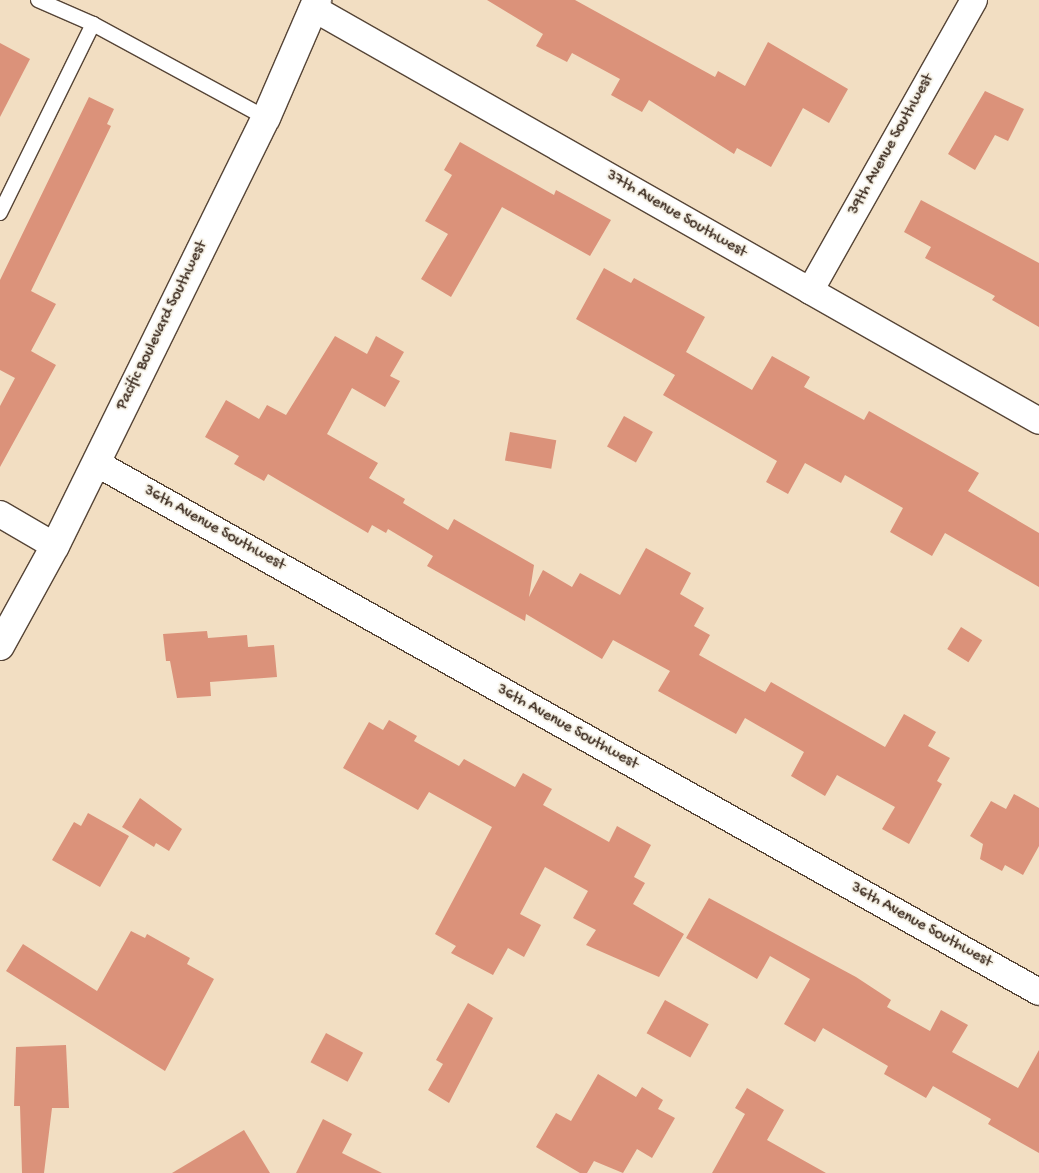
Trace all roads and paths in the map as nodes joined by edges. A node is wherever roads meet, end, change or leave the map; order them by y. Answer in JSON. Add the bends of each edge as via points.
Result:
{"nodes":[{"id":1,"x":38,"y":0,"type":"edge"},
{"id":2,"x":974,"y":0,"type":"edge"},
{"id":3,"x":315,"y":4,"type":"edge"},
{"id":4,"x":93,"y":24,"type":"junction"},
{"id":5,"x":266,"y":118,"type":"junction"},
{"id":6,"x":0,"y":213,"type":"edge"},
{"id":7,"x":810,"y":291,"type":"junction"},
{"id":8,"x":1039,"y":421,"type":"edge"},
{"id":9,"x":96,"y":463,"type":"junction"},
{"id":10,"x":0,"y":514,"type":"edge"},
{"id":11,"x":55,"y":546,"type":"junction"},
{"id":12,"x":0,"y":646,"type":"edge"},
{"id":13,"x":1039,"y":992,"type":"edge"}],
"edges":[{"from":1,"to":4,"type":"lane"},
{"from":2,"to":7,"type":"street","name":"39th Avenue Southwest"},
{"from":3,"to":5,"type":"main road","name":"Pacific Boulevard Southwest"},
{"from":3,"to":7,"type":"street","name":"37th Avenue Southwest"},
{"from":4,"to":5,"type":"lane"},
{"from":4,"to":6,"type":"lane"},
{"from":5,"to":9,"type":"main road","name":"Pacific Boulevard Southwest"},
{"from":7,"to":8,"type":"street","name":"37th Avenue Southwest"},
{"from":9,"to":11,"type":"main road","name":"Pacific Boulevard Southwest"},
{"from":9,"to":13,"type":"street","name":"36th Avenue Southwest"},
{"from":10,"to":11,"type":"street"},
{"from":11,"to":12,"type":"main road","name":"Pacific Boulevard Southwest"}]}
